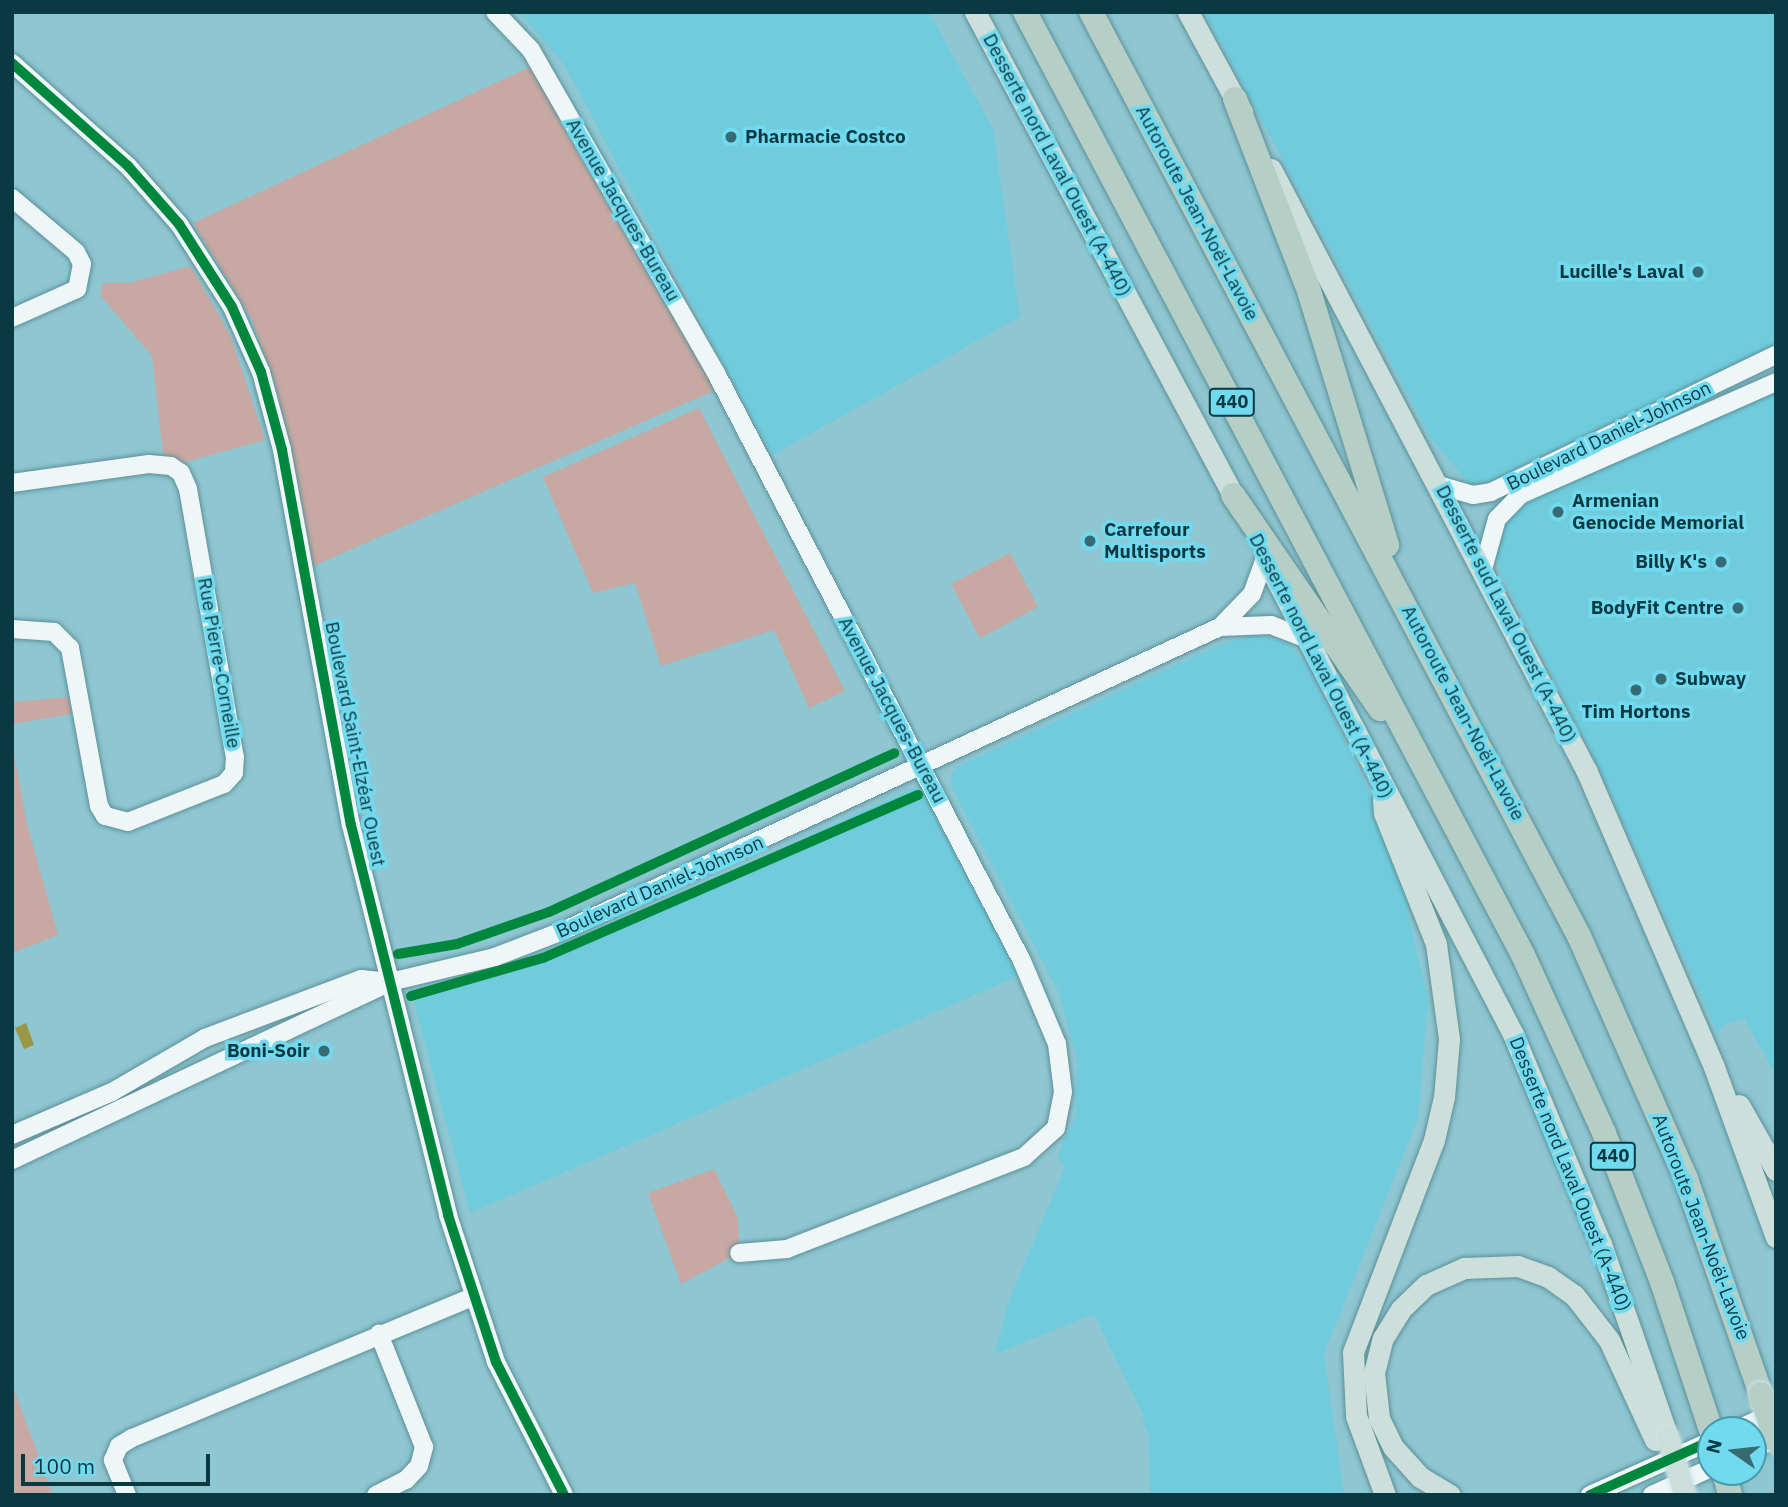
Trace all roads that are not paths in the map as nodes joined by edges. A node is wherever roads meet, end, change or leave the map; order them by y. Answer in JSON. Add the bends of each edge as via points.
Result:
{"nodes":[{"id":1,"x":495,"y":12,"type":"edge"},
{"id":2,"x":975,"y":12,"type":"edge"},
{"id":3,"x":1025,"y":12,"type":"edge"},
{"id":4,"x":1091,"y":12,"type":"edge"},
{"id":5,"x":1188,"y":12,"type":"edge"},
{"id":6,"x":12,"y":63,"type":"edge"},
{"id":7,"x":1235,"y":99,"type":"junction"},
{"id":8,"x":12,"y":198,"type":"edge"},
{"id":9,"x":12,"y":318,"type":"edge"},
{"id":10,"x":1776,"y":355,"type":"edge"},
{"id":11,"x":1776,"y":382,"type":"edge"},
{"id":12,"x":12,"y":483,"type":"edge"},
{"id":13,"x":1438,"y":485,"type":"junction"},
{"id":14,"x":1233,"y":495,"type":"junction"},
{"id":15,"x":1265,"y":558,"type":"junction"},
{"id":16,"x":1483,"y":569,"type":"junction"},
{"id":17,"x":1405,"y":603,"type":"junction"},
{"id":18,"x":1220,"y":627,"type":"junction"},
{"id":19,"x":12,"y":629,"type":"edge"},
{"id":20,"x":1308,"y":639,"type":"junction"},
{"id":21,"x":922,"y":767,"type":"junction"},
{"id":22,"x":1382,"y":789,"type":"junction"},
{"id":23,"x":1440,"y":792,"type":"junction"},
{"id":24,"x":390,"y":982,"type":"junction"},
{"id":25,"x":1714,"y":1067,"type":"junction"},
{"id":26,"x":12,"y":1135,"type":"edge"},
{"id":27,"x":12,"y":1160,"type":"edge"},
{"id":28,"x":1776,"y":1170,"type":"edge"},
{"id":29,"x":1776,"y":1237,"type":"edge"},
{"id":30,"x":739,"y":1253,"type":"dead end"},
{"id":31,"x":474,"y":1297,"type":"junction"},
{"id":32,"x":379,"y":1335,"type":"junction"},
{"id":33,"x":1768,"y":1403,"type":"edge"},
{"id":34,"x":1706,"y":1416,"type":"edge"},
{"id":35,"x":1752,"y":1416,"type":"edge"},
{"id":36,"x":1697,"y":1436,"type":"edge"},
{"id":37,"x":1661,"y":1437,"type":"junction"},
{"id":38,"x":1776,"y":1440,"type":"edge"},
{"id":39,"x":1697,"y":1485,"type":"edge"},
{"id":40,"x":127,"y":1495,"type":"edge"},
{"id":41,"x":376,"y":1495,"type":"edge"},
{"id":42,"x":564,"y":1495,"type":"edge"},
{"id":43,"x":1385,"y":1495,"type":"edge"},
{"id":44,"x":1450,"y":1495,"type":"edge"},
{"id":45,"x":1590,"y":1495,"type":"edge"},
{"id":46,"x":1651,"y":1495,"type":"edge"},
{"id":47,"x":1684,"y":1495,"type":"edge"}],
"edges":[{"from":1,"to":21,"type":"street","name":"Avenue Jacques-Bureau","via":[[531,50],[716,373]]},
{"from":2,"to":14,"type":"main road","name":"Desserte nord Laval Ouest (A-440)"},
{"from":3,"to":23,"type":"highway","number":"440"},
{"from":4,"to":17,"type":"highway","name":"Autoroute Jean-Noël-Lavoie"},
{"from":5,"to":7,"type":"main road","name":"Desserte sud Laval Ouest (A-440)"},
{"from":6,"to":24,"type":"street","name":"Boulevard Saint-Elzéar Ouest","via":[[99,139],[167,209],[216,279],[254,356],[282,450],[351,825]]},
{"from":7,"to":13,"type":"main road","name":"Desserte sud Laval Ouest (A-440)"},
{"from":7,"to":17,"type":"highway","via":[[1310,291]]},
{"from":8,"to":9,"type":"street","via":[[76,252],[82,264],[77,289]]},
{"from":10,"to":13,"type":"street","name":"Boulevard Daniel-Johnson","via":[[1491,492],[1473,495]]},
{"from":11,"to":16,"type":"street","name":"Boulevard Daniel-Johnson","via":[[1520,495],[1497,519]]},
{"from":12,"to":19,"type":"street","name":"Rue Pierre-Corneille","via":[[149,464],[171,466],[181,473],[191,502],[234,773],[224,784],[128,822],[105,816],[99,806],[70,648],[54,632]]},
{"from":13,"to":16,"type":"main road","name":"Desserte sud Laval Ouest (A-440)"},
{"from":14,"to":15,"type":"main road","name":"Desserte nord Laval Ouest (A-440)"},
{"from":14,"to":23,"type":"highway"},
{"from":15,"to":18,"type":"street","name":"Boulevard Daniel-Johnson","via":[[1252,594]]},
{"from":15,"to":20,"type":"main road","name":"Desserte nord Laval Ouest (A-440)"},
{"from":16,"to":25,"type":"main road","name":"Desserte sud Laval Ouest (A-440)","via":[[1605,812]]},
{"from":17,"to":33,"type":"highway","name":"Autoroute Jean-Noël-Lavoie","via":[[1617,1017],[1686,1179]]},
{"from":18,"to":20,"type":"street","name":"Boulevard Daniel-Johnson","via":[[1271,625]]},
{"from":18,"to":21,"type":"street","name":"Boulevard Daniel-Johnson"},
{"from":20,"to":22,"type":"main road","name":"Desserte nord Laval Ouest (A-440)","via":[[1376,768]]},
{"from":21,"to":24,"type":"street","name":"Boulevard Daniel-Johnson","via":[[545,939],[495,957]]},
{"from":21,"to":30,"type":"street","name":"Avenue Jacques-Bureau","via":[[1058,1044],[1063,1092],[1056,1128],[1024,1157],[788,1249]]},
{"from":22,"to":37,"type":"main road","name":"Desserte nord Laval Ouest (A-440)","via":[[1445,897],[1540,1094],[1621,1297]]},
{"from":22,"to":43,"type":"main road","via":[[1384,813],[1436,944],[1449,1039],[1444,1097],[1434,1140],[1353,1352],[1356,1416]]},
{"from":23,"to":34,"type":"highway","number":"440","via":[[1518,943],[1592,1105],[1666,1294]]},
{"from":24,"to":26,"type":"street","name":"Boulevard Daniel-Johnson","via":[[361,979],[205,1038],[112,1092]]},
{"from":24,"to":27,"type":"street","name":"Boulevard Daniel-Johnson"},
{"from":24,"to":31,"type":"street","name":"Boulevard Saint-Elzéar Ouest","via":[[443,1197]]},
{"from":25,"to":28,"type":"main road"},
{"from":25,"to":29,"type":"main road","name":"Desserte sud Laval Ouest (A-440)"},
{"from":31,"to":32,"type":"street"},
{"from":31,"to":42,"type":"street","name":"Boulevard Saint-Elzéar Ouest","via":[[505,1383]]},
{"from":32,"to":40,"type":"street","via":[[126,1442],[113,1460]]},
{"from":32,"to":41,"type":"street","via":[[424,1447],[419,1466],[406,1480]]},
{"from":33,"to":35,"type":"street"},
{"from":33,"to":38,"type":"highway","name":"Autoroute Jean-Noël-Lavoie","bridge":true},
{"from":36,"to":45,"type":"street"},
{"from":37,"to":44,"type":"main road","via":[[1609,1340],[1574,1295],[1548,1277],[1518,1266],[1464,1268],[1426,1285],[1401,1309],[1383,1338],[1374,1373],[1379,1418],[1393,1447],[1420,1477]]},
{"from":37,"to":47,"type":"main road","name":"Desserte nord Laval Ouest (A-440)","bridge":true},
{"from":39,"to":46,"type":"street"}]}
